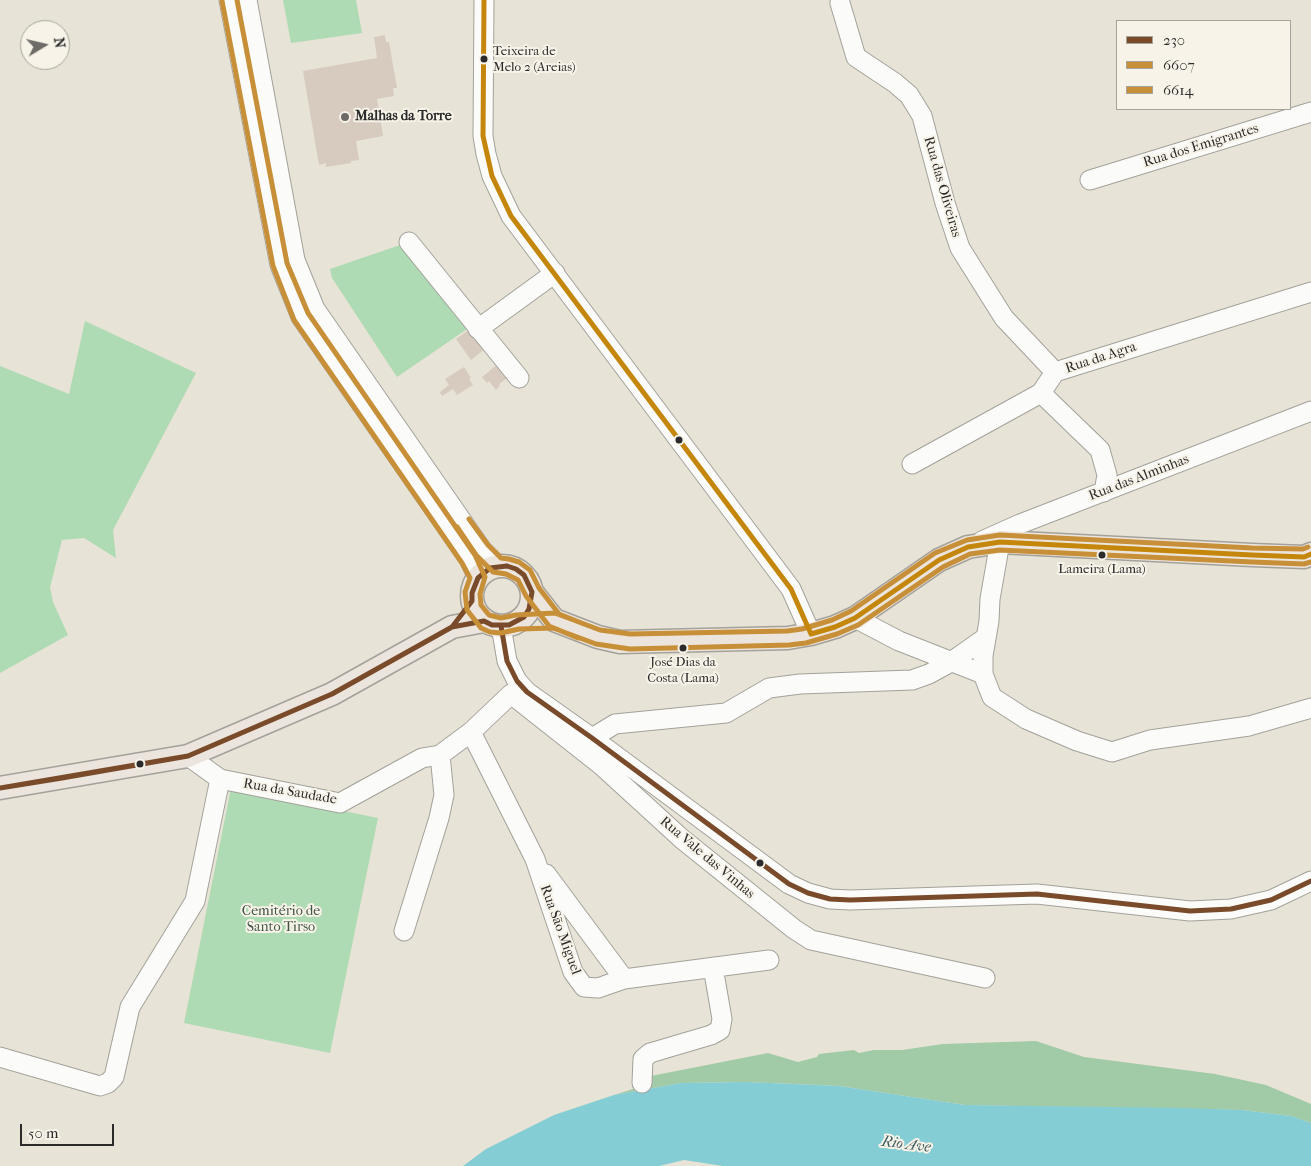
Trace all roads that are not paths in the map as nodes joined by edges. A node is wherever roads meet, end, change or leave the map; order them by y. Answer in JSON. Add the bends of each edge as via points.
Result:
{"nodes":[{"id":1,"x":229,"y":0,"type":"edge"},
{"id":2,"x":247,"y":0,"type":"edge"},
{"id":3,"x":484,"y":0,"type":"edge"},
{"id":4,"x":840,"y":3,"type":"dead end"},
{"id":5,"x":1311,"y":103,"type":"edge"},
{"id":6,"x":1304,"y":114,"type":"edge"},
{"id":7,"x":1090,"y":180,"type":"dead end"},
{"id":8,"x":409,"y":242,"type":"dead end"},
{"id":9,"x":555,"y":272,"type":"junction"},
{"id":10,"x":1311,"y":292,"type":"edge"},
{"id":11,"x":478,"y":329,"type":"junction"},
{"id":12,"x":1055,"y":372,"type":"junction"},
{"id":13,"x":518,"y":378,"type":"dead end"},
{"id":14,"x":1041,"y":393,"type":"junction"},
{"id":15,"x":1311,"y":412,"type":"edge"},
{"id":16,"x":912,"y":464,"type":"dead end"},
{"id":17,"x":1104,"y":492,"type":"junction"},
{"id":18,"x":1000,"y":542,"type":"junction"},
{"id":19,"x":968,"y":548,"type":"junction"},
{"id":20,"x":1311,"y":554,"type":"edge"},
{"id":21,"x":498,"y":566,"type":"junction"},
{"id":22,"x":478,"y":578,"type":"junction"},
{"id":23,"x":532,"y":592,"type":"junction"},
{"id":24,"x":472,"y":601,"type":"junction"},
{"id":25,"x":855,"y":618,"type":"junction"},
{"id":26,"x":554,"y":620,"type":"junction"},
{"id":27,"x":501,"y":623,"type":"junction"},
{"id":28,"x":452,"y":627,"type":"junction"},
{"id":29,"x":811,"y":634,"type":"junction"},
{"id":30,"x":985,"y":638,"type":"junction"},
{"id":31,"x":952,"y":662,"type":"junction"},
{"id":32,"x":983,"y":674,"type":"junction"},
{"id":33,"x":1311,"y":708,"type":"edge"},
{"id":34,"x":470,"y":732,"type":"junction"},
{"id":35,"x":592,"y":738,"type":"junction"},
{"id":36,"x":440,"y":754,"type":"junction"},
{"id":37,"x":188,"y":756,"type":"junction"},
{"id":38,"x":220,"y":779,"type":"junction"},
{"id":39,"x":0,"y":788,"type":"edge"},
{"id":40,"x":535,"y":859,"type":"junction"},
{"id":41,"x":1311,"y":881,"type":"edge"},
{"id":42,"x":404,"y":931,"type":"dead end"},
{"id":43,"x":769,"y":960,"type":"dead end"},
{"id":44,"x":713,"y":967,"type":"junction"},
{"id":45,"x":985,"y":978,"type":"dead end"},
{"id":46,"x":624,"y":979,"type":"junction"},
{"id":47,"x":0,"y":1057,"type":"edge"},
{"id":48,"x":642,"y":1083,"type":"dead end"}],
"edges":[{"from":1,"to":22,"type":"street","via":[[280,265],[301,317]]},
{"from":2,"to":21,"type":"street","via":[[295,260],[315,309],[482,550]]},
{"from":3,"to":9,"type":"street","via":[[483,136],[486,154],[492,176],[511,216]]},
{"from":4,"to":12,"type":"street","name":"Rua das Oliveiras","via":[[856,58],[902,89],[922,116],[960,248],[1004,318]]},
{"from":5,"to":6,"type":"street"},
{"from":6,"to":7,"type":"street","name":"Rua dos Emigrantes"},
{"from":8,"to":11,"type":"street"},
{"from":9,"to":11,"type":"street"},
{"from":9,"to":29,"type":"street","via":[[791,589]]},
{"from":10,"to":12,"type":"street","name":"Rua da Agra"},
{"from":11,"to":13,"type":"street"},
{"from":12,"to":14,"type":"street","name":"Rua da Agra"},
{"from":14,"to":16,"type":"street","name":"Rua da Agra"},
{"from":14,"to":17,"type":"street","via":[[1100,450],[1106,475]]},
{"from":15,"to":17,"type":"street","name":"Rua das Alminhas"},
{"from":17,"to":19,"type":"street","name":"Rua das Alminhas"},
{"from":18,"to":19,"type":"main road"},
{"from":18,"to":20,"type":"main road","via":[[1252,556],[1304,557]]},
{"from":18,"to":30,"type":"street"},
{"from":19,"to":25,"type":"main road","via":[[939,560]]},
{"from":21,"to":22,"type":"main road","via":[[483,572]]},
{"from":21,"to":23,"type":"main road","via":[[516,569],[524,575]]},
{"from":22,"to":24,"type":"main road"},
{"from":23,"to":26,"type":"main road"},
{"from":23,"to":27,"type":"main road","via":[[529,609]]},
{"from":24,"to":27,"type":"main road","via":[[478,615]]},
{"from":24,"to":28,"type":"main road"},
{"from":25,"to":29,"type":"main road"},
{"from":25,"to":31,"type":"street"},
{"from":26,"to":27,"type":"main road"},
{"from":26,"to":29,"type":"main road","via":[[620,642],[788,638]]},
{"from":27,"to":28,"type":"main road"},
{"from":27,"to":35,"type":"street","via":[[507,661],[517,681],[527,692]]},
{"from":28,"to":37,"type":"main road","via":[[332,694]]},
{"from":30,"to":31,"type":"street"},
{"from":30,"to":32,"type":"street"},
{"from":31,"to":32,"type":"street"},
{"from":31,"to":35,"type":"street","via":[[912,680],[769,688],[726,712],[615,724]]},
{"from":32,"to":33,"type":"street","via":[[992,698],[1026,719],[1112,752],[1150,740],[1248,726]]},
{"from":34,"to":36,"type":"street","name":"Rua da Saudade"},
{"from":34,"to":40,"type":"street","name":"Rua São Miguel"},
{"from":34,"to":45,"type":"street","name":"Rua Vale das Vinhas","via":[[511,694],[600,765],[682,838],[811,940]]},
{"from":35,"to":41,"type":"street","via":[[789,884],[830,899],[1037,894],[1190,911],[1231,909],[1271,900]]},
{"from":36,"to":38,"type":"street","name":"Rua da Saudade","via":[[422,758],[340,803]]},
{"from":36,"to":42,"type":"street","via":[[444,795]]},
{"from":37,"to":38,"type":"street","name":"Rua da Saudade"},
{"from":37,"to":39,"type":"main road"},
{"from":38,"to":47,"type":"street","via":[[195,901],[130,1007],[114,1077],[108,1084],[100,1086]]},
{"from":40,"to":46,"type":"street","name":"Rua São Miguel"},
{"from":40,"to":46,"type":"street","name":"Rua São Miguel","via":[[578,981],[584,987],[598,988]]},
{"from":43,"to":44,"type":"street","name":"Rua São Miguel"},
{"from":44,"to":46,"type":"street","name":"Rua São Miguel"},
{"from":44,"to":48,"type":"street","via":[[722,1019],[720,1030],[650,1053],[643,1059]]}]}
